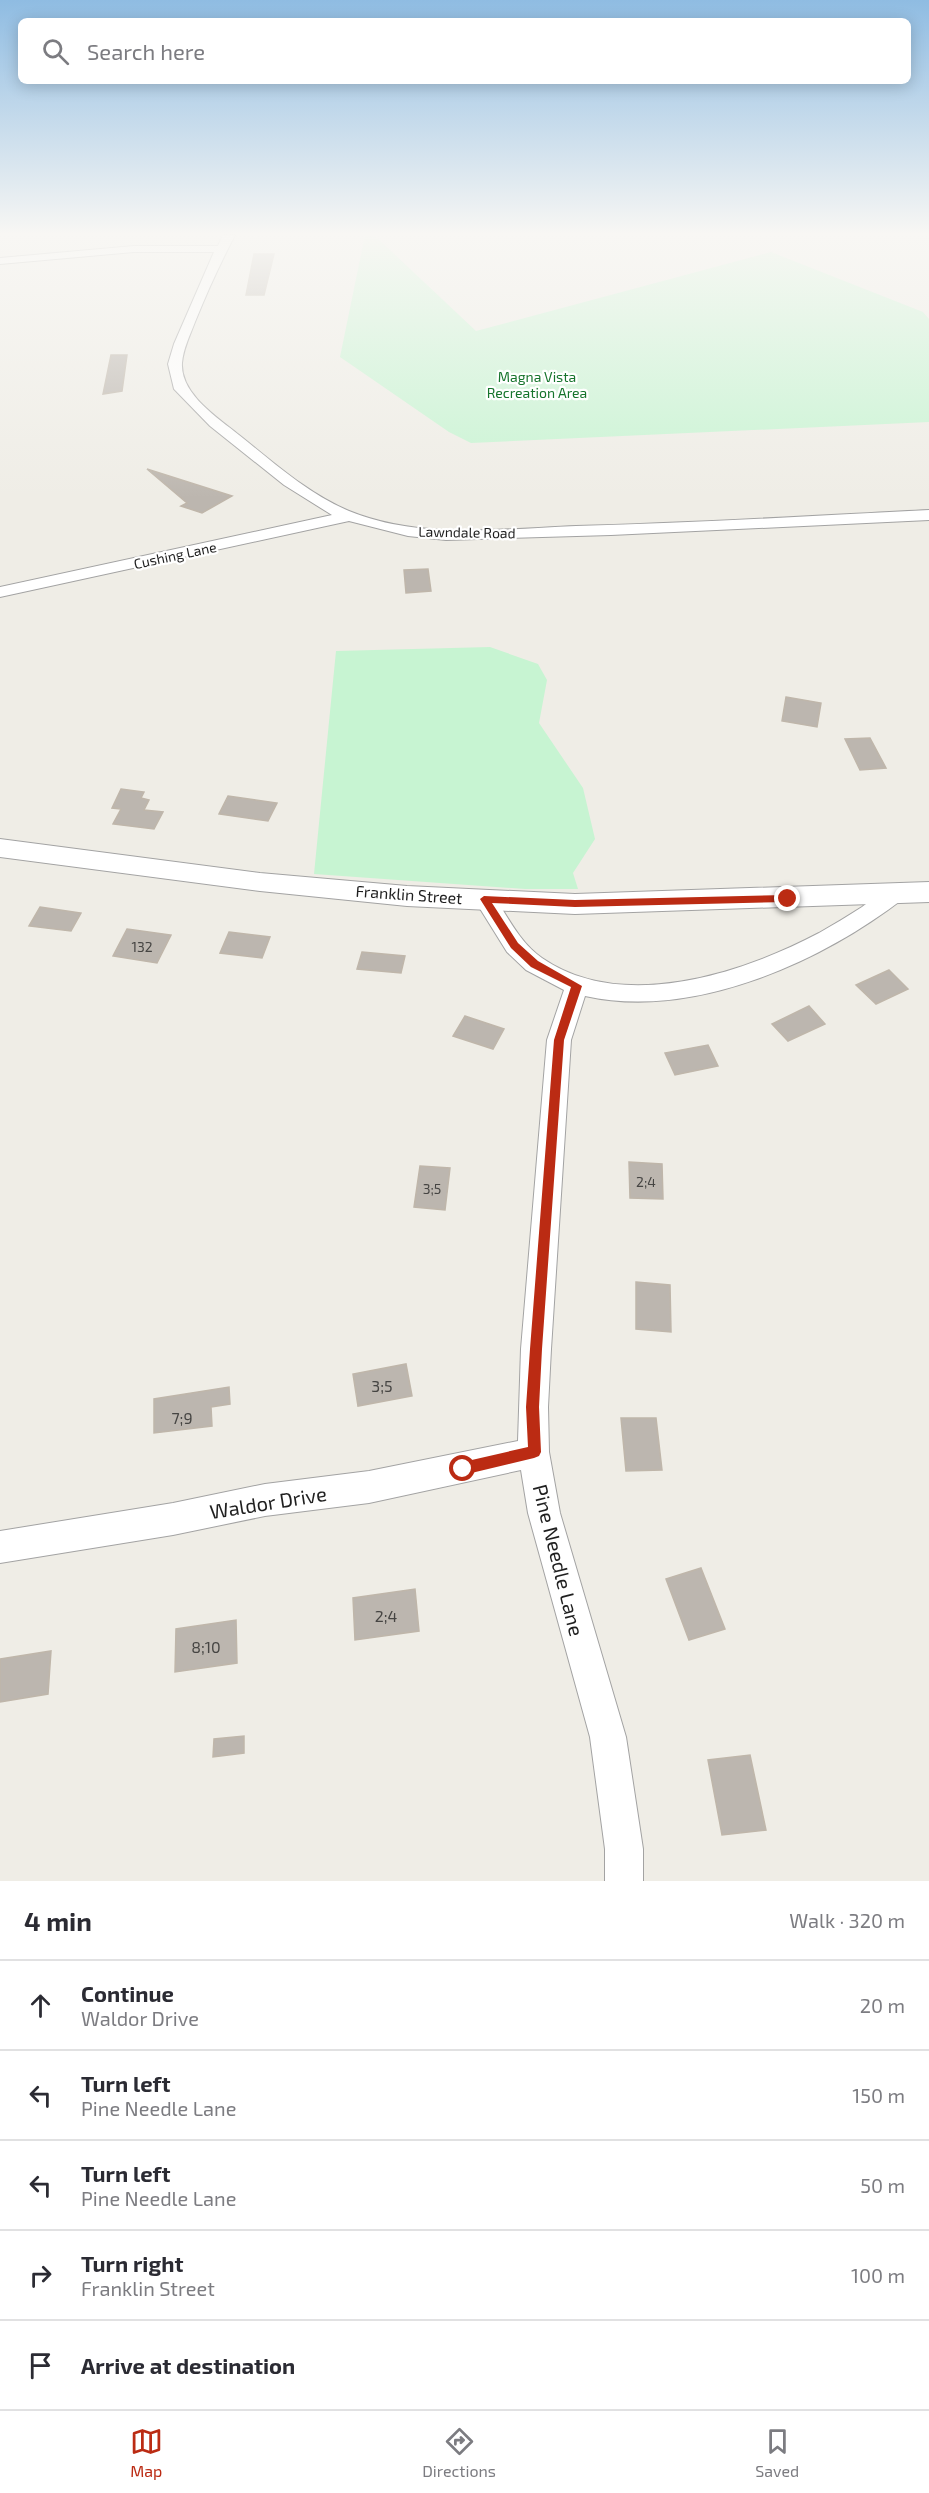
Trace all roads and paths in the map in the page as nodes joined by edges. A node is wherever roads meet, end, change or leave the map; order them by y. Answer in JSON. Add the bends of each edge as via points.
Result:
{"nodes":[{"id":1,"x":190,"y":323,"type":"edge"},
{"id":2,"x":929,"y":515,"type":"edge"},
{"id":3,"x":349,"y":516,"type":"junction"},
{"id":4,"x":0,"y":592,"type":"edge"},
{"id":5,"x":0,"y":848,"type":"edge"},
{"id":6,"x":929,"y":892,"type":"edge"},
{"id":7,"x":896,"y":893,"type":"junction"},
{"id":8,"x":484,"y":899,"type":"junction"},
{"id":9,"x":577,"y":986,"type":"junction"},
{"id":10,"x":534,"y":1452,"type":"junction"},
{"id":11,"x":0,"y":1547,"type":"edge"},
{"id":12,"x":624,"y":1881,"type":"edge"}],
"edges":[{"from":1,"to":3,"type":"street","name":"Lawndale Road","via":[[177,355],[176,374],[181,389],[215,423],[290,482],[322,504]]},
{"from":2,"to":3,"type":"street","name":"Lawndale Road","via":[[456,535],[408,531]]},
{"from":3,"to":4,"type":"street","name":"Cushing Lane"},
{"from":5,"to":8,"type":"street","name":"Franklin Street","via":[[260,882]]},
{"from":6,"to":7,"type":"street","name":"Franklin Street"},
{"from":7,"to":8,"type":"street","name":"Franklin Street","via":[[646,903]]},
{"from":7,"to":9,"type":"street","via":[[854,923],[802,951],[700,987],[625,994]]},
{"from":8,"to":9,"type":"street","via":[[515,946],[534,964]]},
{"from":9,"to":10,"type":"street","name":"Pine Needle Lane","via":[[559,1040],[536,1337]]},
{"from":10,"to":11,"type":"street","name":"Waldor Drive","via":[[369,1487],[265,1500]]},
{"from":10,"to":12,"type":"street","name":"Pine Needle Lane","via":[[544,1513],[608,1737],[624,1849]]}]}
